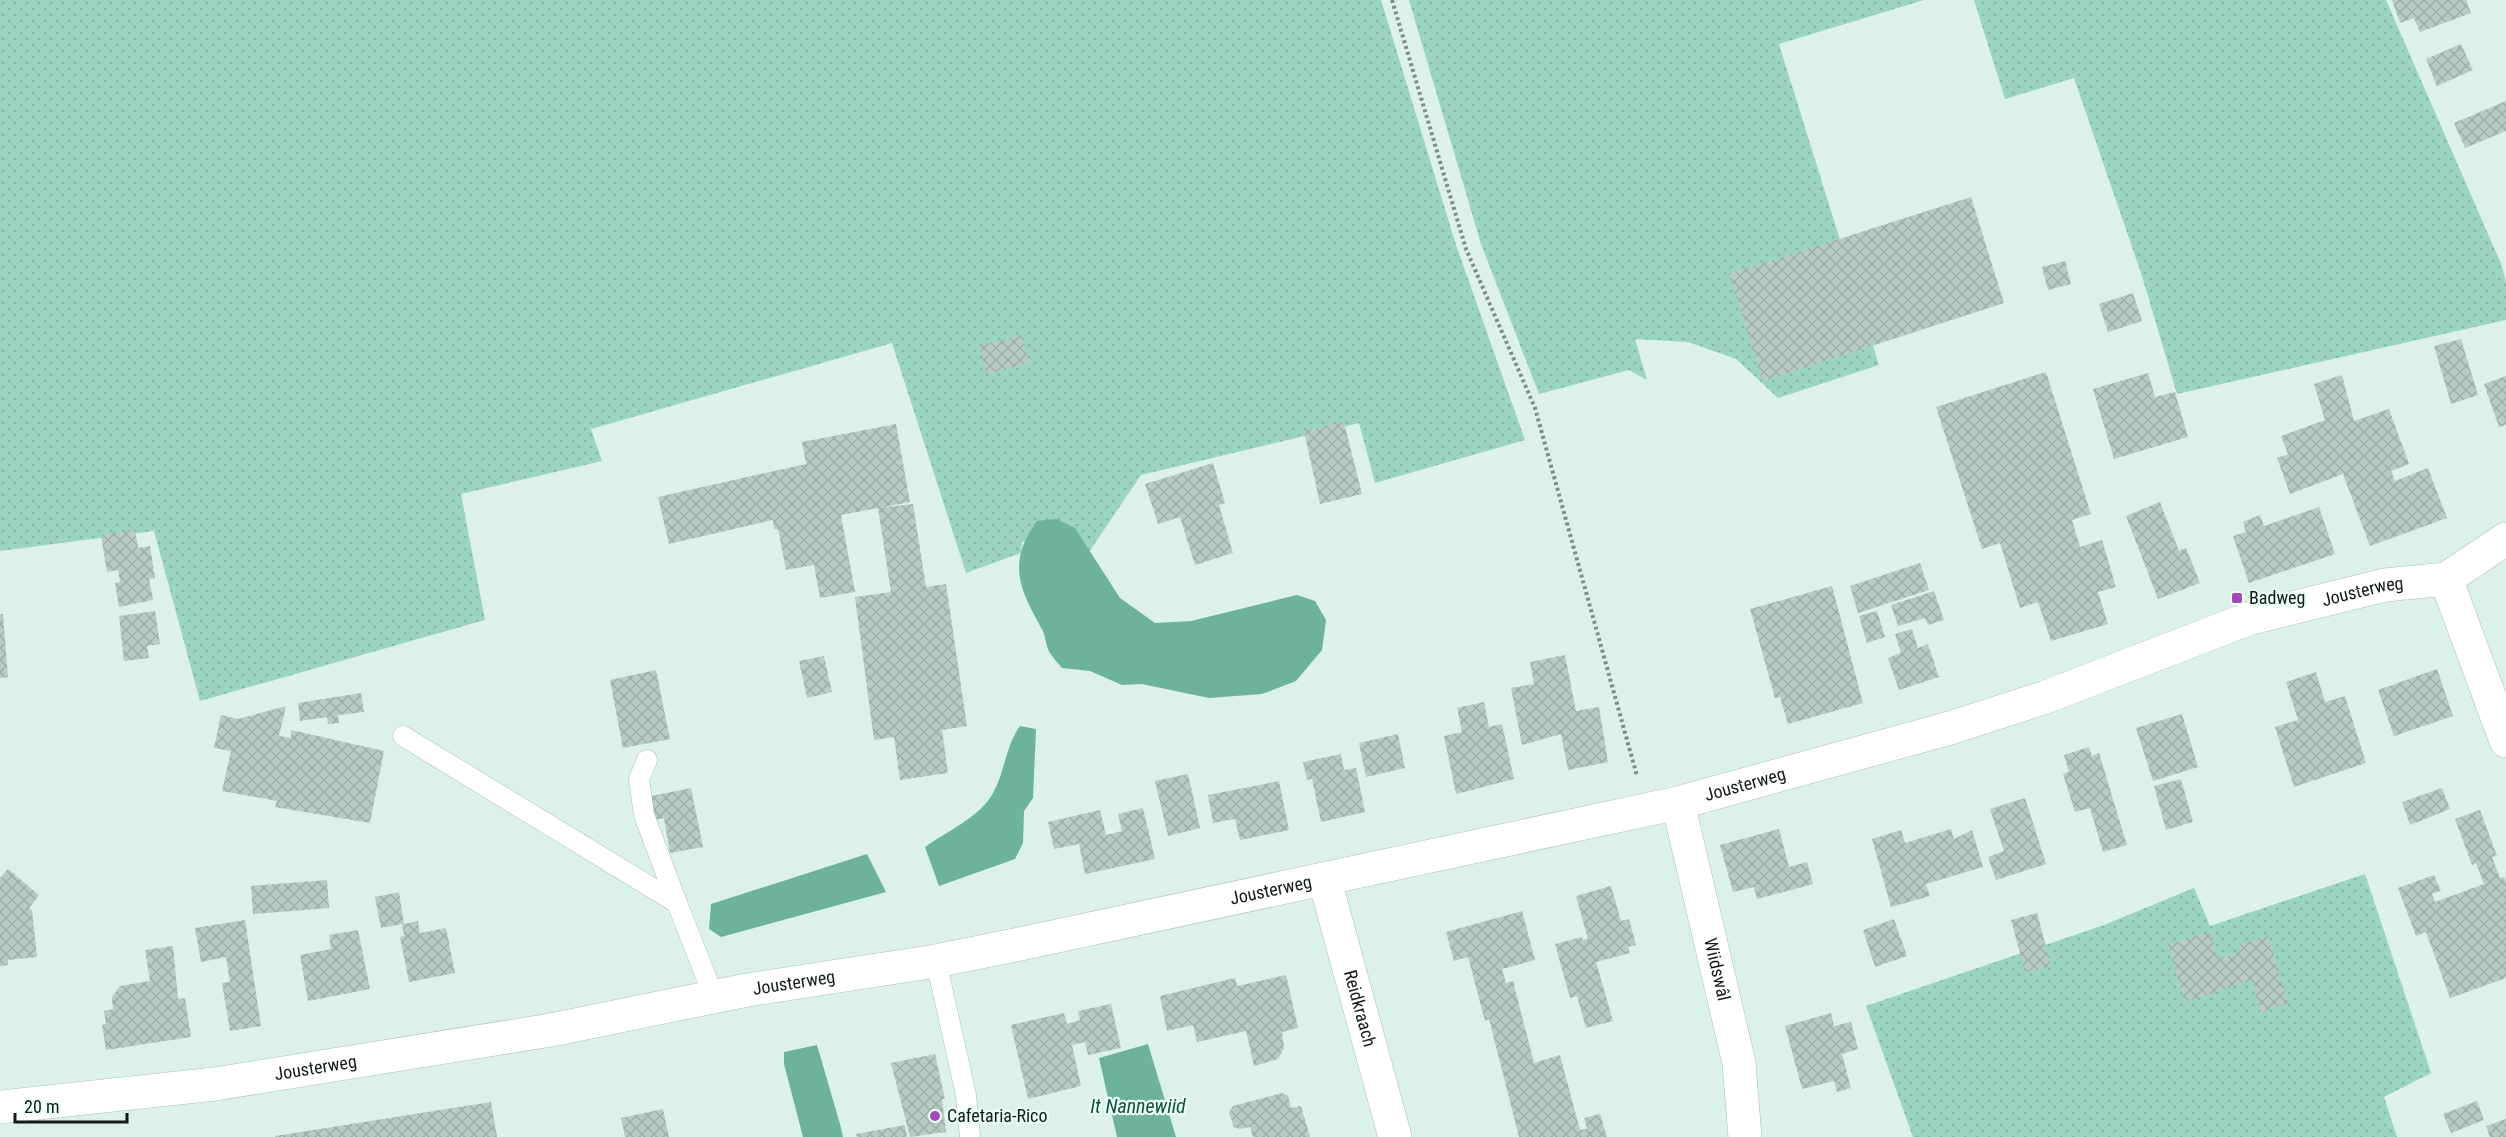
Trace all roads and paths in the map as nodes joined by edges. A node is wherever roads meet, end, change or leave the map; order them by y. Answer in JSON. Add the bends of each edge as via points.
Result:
{"nodes":[{"id":1,"x":1392,"y":0,"type":"edge"},
{"id":2,"x":2506,"y":539,"type":"edge"},
{"id":3,"x":2446,"y":579,"type":"junction"},
{"id":4,"x":403,"y":736,"type":"dead end"},
{"id":5,"x":2506,"y":741,"type":"edge"},
{"id":6,"x":646,"y":760,"type":"dead end"},
{"id":7,"x":1678,"y":803,"type":"junction"},
{"id":8,"x":1645,"y":811,"type":"junction"},
{"id":9,"x":1325,"y":881,"type":"junction"},
{"id":10,"x":677,"y":903,"type":"junction"},
{"id":11,"x":936,"y":961,"type":"junction"},
{"id":12,"x":714,"y":997,"type":"junction"},
{"id":13,"x":0,"y":1107,"type":"edge"},
{"id":14,"x":970,"y":1137,"type":"edge"},
{"id":15,"x":1395,"y":1137,"type":"edge"},
{"id":16,"x":1745,"y":1137,"type":"edge"}],
"edges":[{"from":1,"to":8,"type":"path","via":[[1466,249],[1535,408]]},
{"from":2,"to":3,"type":"street","name":"Jousterweg"},
{"from":3,"to":5,"type":"street"},
{"from":3,"to":7,"type":"street","name":"Jousterweg","via":[[2385,585],[2248,619],[2043,698]]},
{"from":4,"to":10,"type":"lane"},
{"from":6,"to":10,"type":"lane","via":[[639,779],[644,815]]},
{"from":7,"to":8,"type":"street","name":"Jousterweg"},
{"from":7,"to":16,"type":"street","name":"Wiidswâl","via":[[1739,1063]]},
{"from":8,"to":9,"type":"street","name":"Jousterweg"},
{"from":9,"to":11,"type":"street","name":"Jousterweg"},
{"from":9,"to":15,"type":"street","name":"Reidkraach"},
{"from":10,"to":12,"type":"lane"},
{"from":11,"to":12,"type":"street","name":"Jousterweg","via":[[806,979]]},
{"from":11,"to":14,"type":"lane","via":[[966,1095]]},
{"from":12,"to":13,"type":"street","name":"Jousterweg","via":[[551,1030],[226,1083]]}]}
